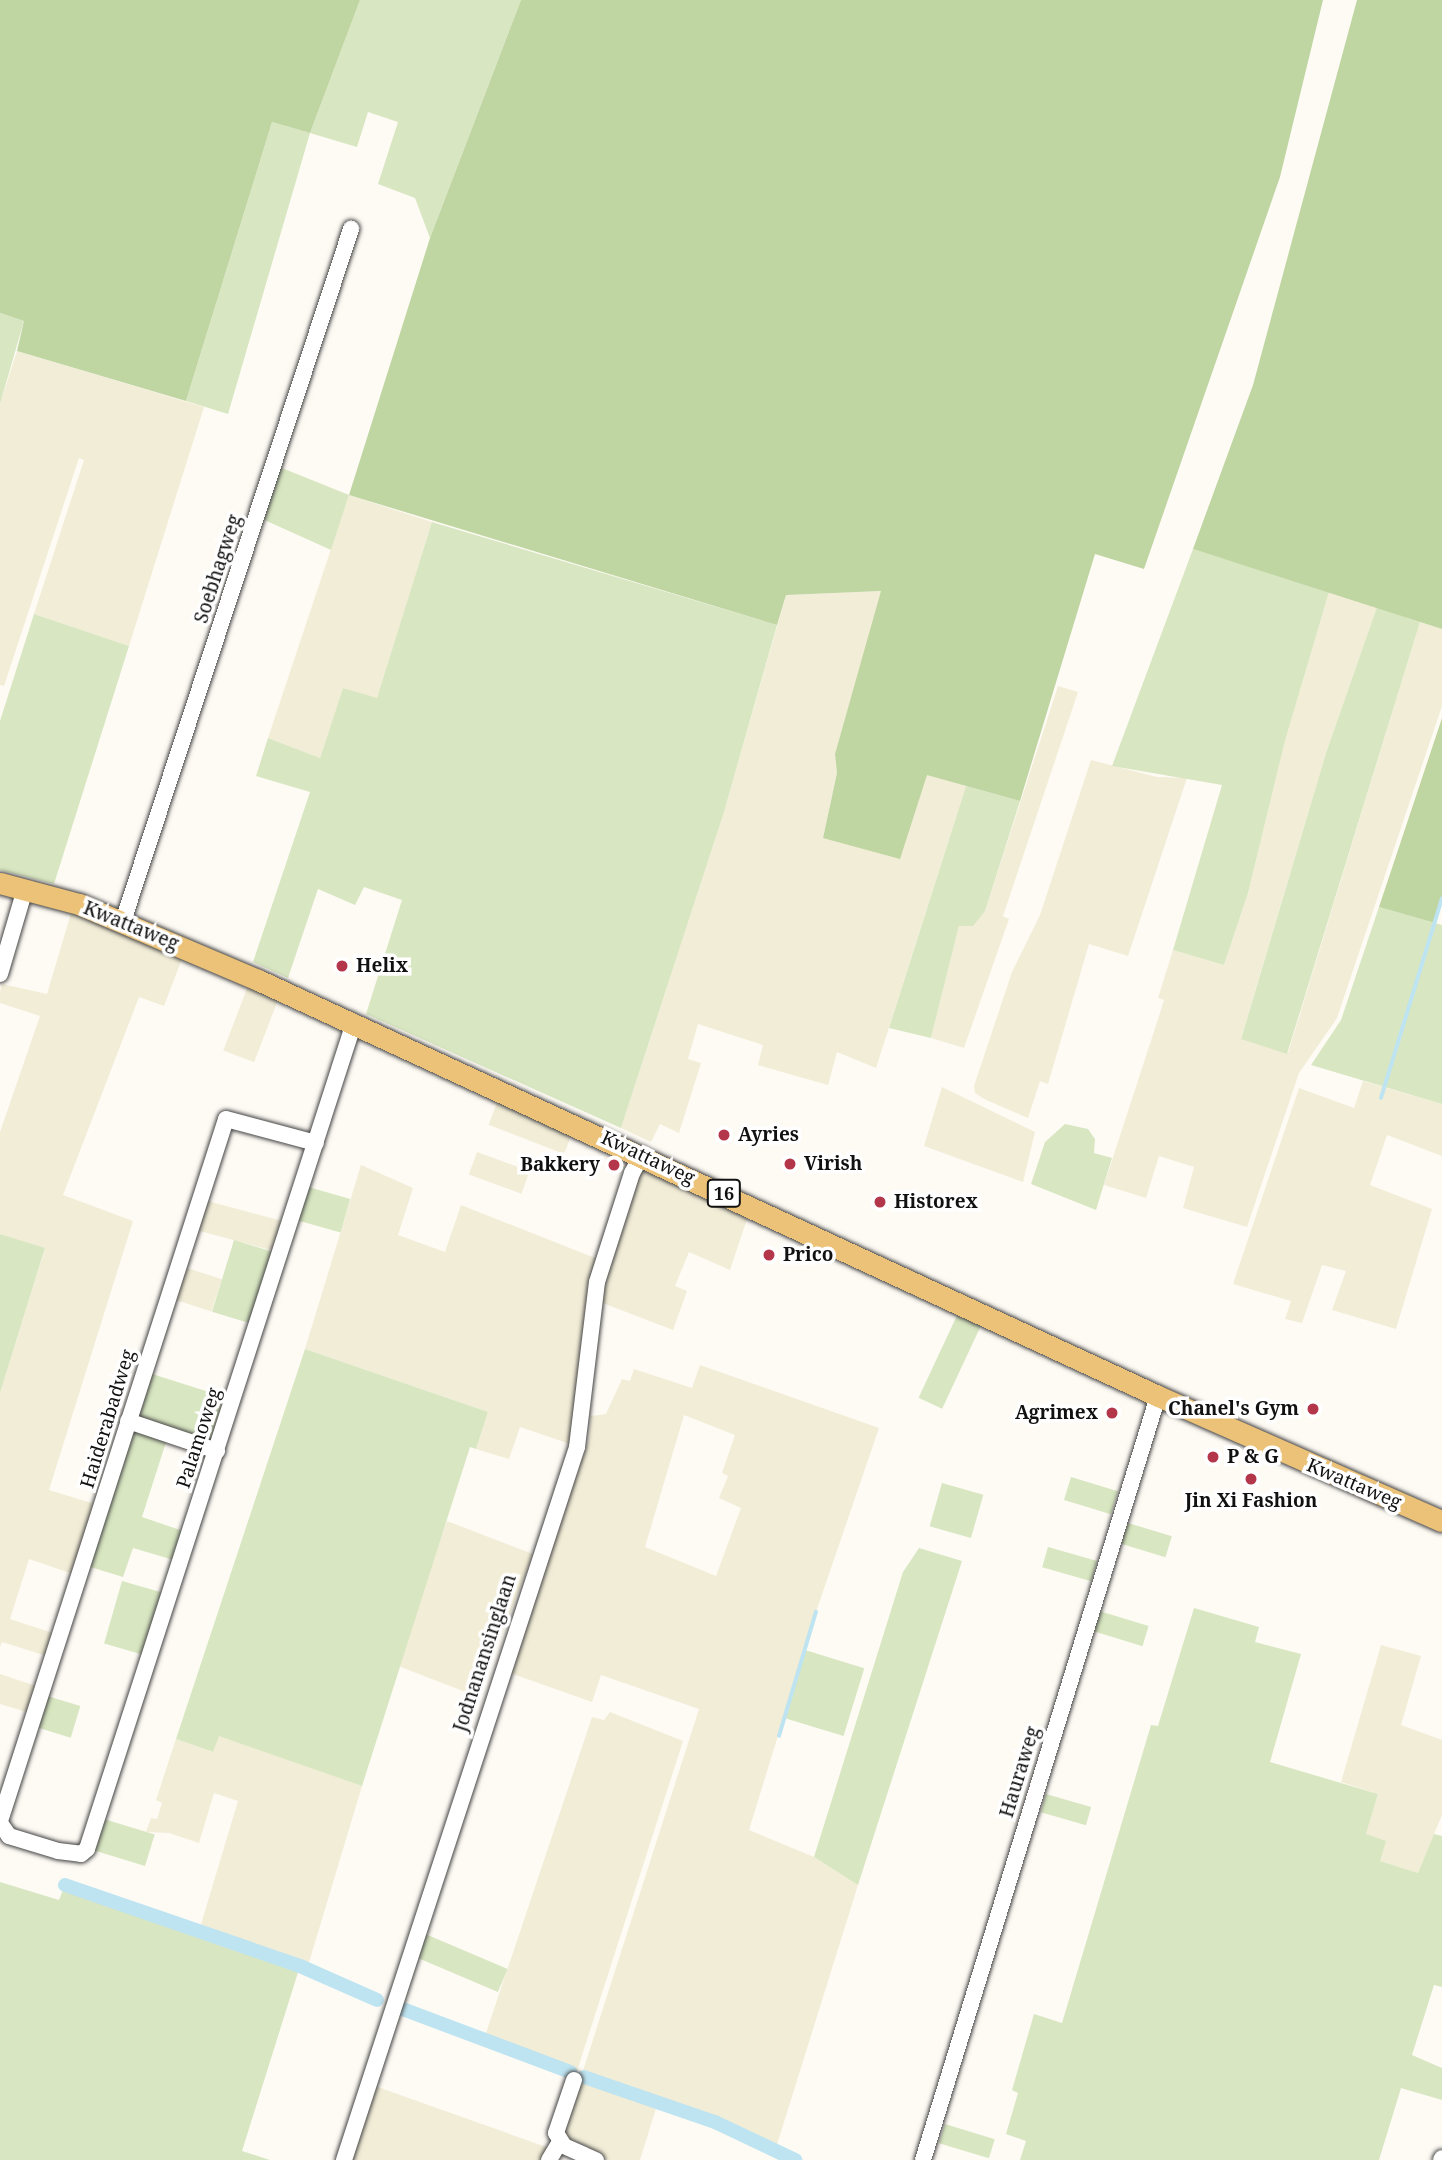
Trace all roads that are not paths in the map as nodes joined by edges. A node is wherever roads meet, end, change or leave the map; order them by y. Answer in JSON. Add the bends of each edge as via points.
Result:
{"nodes":[{"id":1,"x":351,"y":229,"type":"dead end"},
{"id":2,"x":0,"y":883,"type":"edge"},
{"id":3,"x":25,"y":889,"type":"junction"},
{"id":4,"x":123,"y":921,"type":"junction"},
{"id":5,"x":0,"y":974,"type":"edge"},
{"id":6,"x":354,"y":1023,"type":"junction"},
{"id":7,"x":316,"y":1143,"type":"junction"},
{"id":8,"x":642,"y":1154,"type":"junction"},
{"id":9,"x":1158,"y":1396,"type":"junction"},
{"id":10,"x":128,"y":1421,"type":"junction"},
{"id":11,"x":218,"y":1451,"type":"junction"},
{"id":12,"x":1442,"y":1521,"type":"edge"},
{"id":13,"x":0,"y":1822,"type":"edge"},
{"id":14,"x":73,"y":1854,"type":"joint"},
{"id":15,"x":574,"y":2080,"type":"dead end"},
{"id":16,"x":560,"y":2141,"type":"junction"},
{"id":17,"x":344,"y":2160,"type":"edge"},
{"id":18,"x":549,"y":2160,"type":"edge"},
{"id":19,"x":596,"y":2160,"type":"edge"},
{"id":20,"x":922,"y":2160,"type":"edge"}],
"edges":[{"from":1,"to":4,"type":"street","name":"Soebhagweg"},
{"from":2,"to":3,"type":"main road","name":"Kwattaweg","number":"16"},
{"from":3,"to":4,"type":"main road","name":"Kwattaweg","number":"16"},
{"from":3,"to":5,"type":"street"},
{"from":4,"to":6,"type":"main road","name":"Kwattaweg","number":"16"},
{"from":6,"to":7,"type":"street","name":"Palamoweg"},
{"from":6,"to":8,"type":"main road","name":"Kwattaweg","number":"16"},
{"from":7,"to":10,"type":"street","name":"Haiderabadweg","via":[[226,1119]]},
{"from":7,"to":11,"type":"street","name":"Palamoweg"},
{"from":8,"to":9,"type":"main road","name":"Kwattaweg","number":"16"},
{"from":8,"to":17,"type":"street","name":"Jodnanansinglaan","via":[[597,1282],[577,1447]]},
{"from":9,"to":12,"type":"main road","name":"Kwattaweg","number":"16"},
{"from":9,"to":20,"type":"street","name":"Hauraweg"},
{"from":10,"to":11,"type":"street"},
{"from":10,"to":13,"type":"street","name":"Haiderabadweg"},
{"from":11,"to":14,"type":"street","name":"Palamoweg","via":[[87,1849]]},
{"from":13,"to":14,"type":"street","name":"Haiderabadweg","via":[[9,1836]]},
{"from":15,"to":16,"type":"street","via":[[556,2133]]},
{"from":16,"to":18,"type":"street"},
{"from":16,"to":19,"type":"street"}]}
